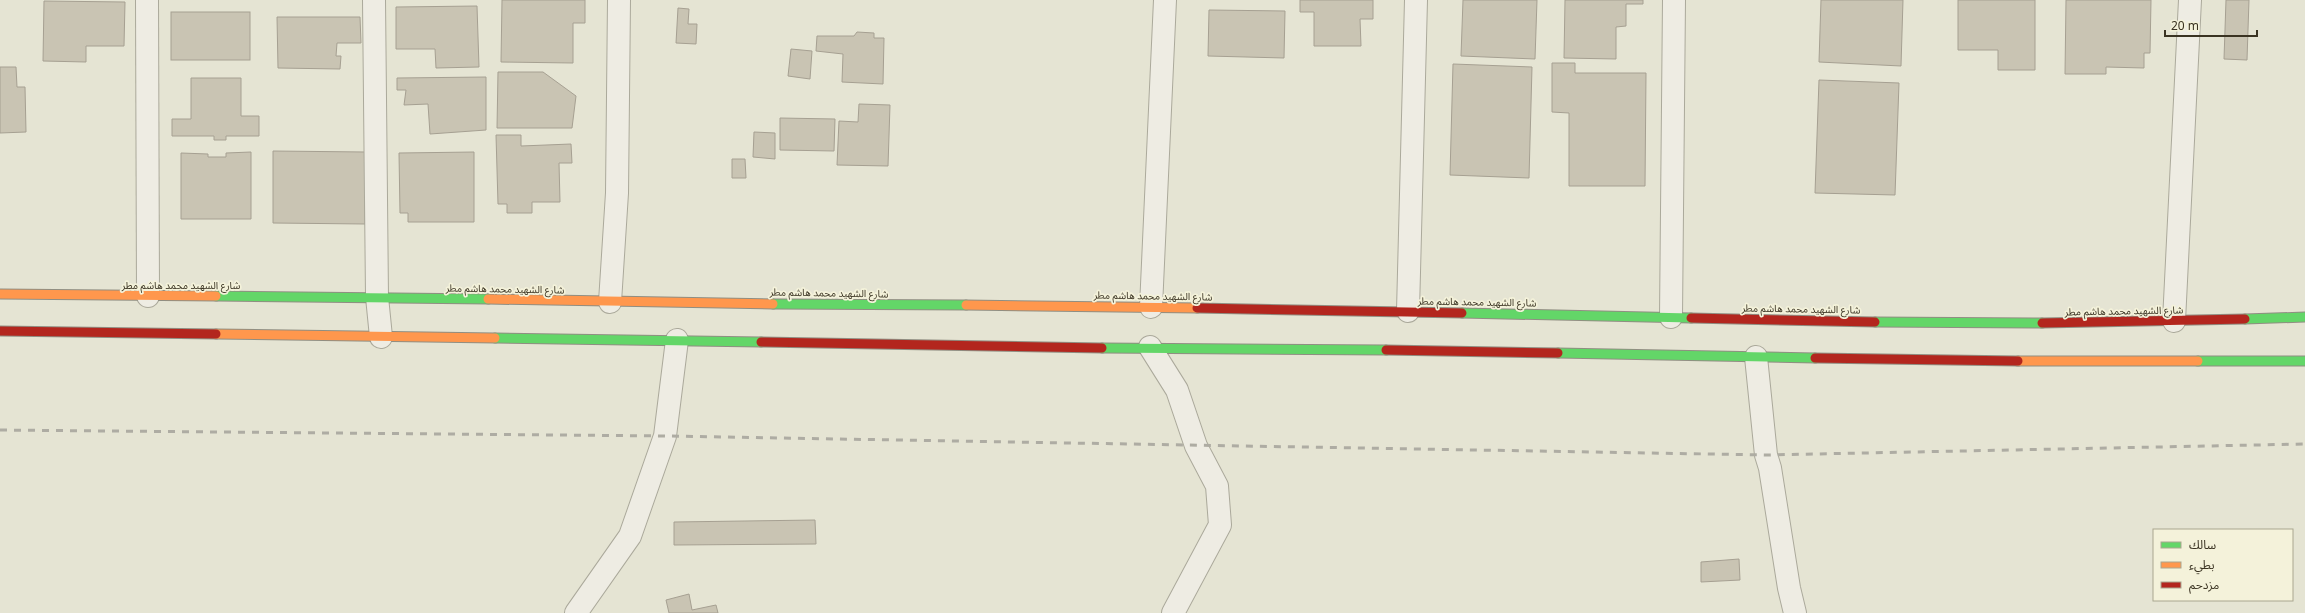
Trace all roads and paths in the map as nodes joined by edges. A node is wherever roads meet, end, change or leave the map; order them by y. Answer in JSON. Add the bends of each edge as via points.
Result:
{"nodes":[{"id":1,"x":147,"y":0,"type":"edge"},
{"id":2,"x":374,"y":0,"type":"edge"},
{"id":3,"x":619,"y":0,"type":"edge"},
{"id":4,"x":1165,"y":0,"type":"edge"},
{"id":5,"x":1416,"y":0,"type":"edge"},
{"id":6,"x":1674,"y":0,"type":"edge"},
{"id":7,"x":2190,"y":0,"type":"edge"},
{"id":8,"x":0,"y":294,"type":"edge"},
{"id":9,"x":148,"y":296,"type":"junction"},
{"id":10,"x":377,"y":297,"type":"junction"},
{"id":11,"x":610,"y":302,"type":"junction"},
{"id":12,"x":1151,"y":307,"type":"junction"},
{"id":13,"x":1408,"y":311,"type":"junction"},
{"id":14,"x":1671,"y":317,"type":"junction"},
{"id":15,"x":2305,"y":317,"type":"edge"},
{"id":16,"x":2174,"y":321,"type":"junction"},
{"id":17,"x":0,"y":331,"type":"edge"},
{"id":18,"x":381,"y":337,"type":"junction"},
{"id":19,"x":677,"y":340,"type":"junction"},
{"id":20,"x":1150,"y":347,"type":"junction"},
{"id":21,"x":1756,"y":357,"type":"junction"},
{"id":22,"x":2305,"y":360,"type":"edge"},
{"id":23,"x":576,"y":613,"type":"edge"},
{"id":24,"x":1173,"y":613,"type":"edge"},
{"id":25,"x":1795,"y":613,"type":"edge"}],
"edges":[{"from":1,"to":9,"type":"street"},
{"from":2,"to":10,"type":"street"},
{"from":3,"to":11,"type":"street","via":[[617,193]]},
{"from":4,"to":12,"type":"street"},
{"from":5,"to":13,"type":"street"},
{"from":6,"to":14,"type":"street"},
{"from":7,"to":16,"type":"street"},
{"from":8,"to":9,"type":"main road","name":"شارع الشهيد محمد هاشم مطر"},
{"from":9,"to":10,"type":"main road","name":"شارع الشهيد محمد هاشم مطر"},
{"from":10,"to":11,"type":"main road","name":"شارع الشهيد محمد هاشم مطر"},
{"from":10,"to":18,"type":"street"},
{"from":11,"to":12,"type":"main road","name":"شارع الشهيد محمد هاشم مطر"},
{"from":12,"to":13,"type":"main road","name":"شارع الشهيد محمد هاشم مطر"},
{"from":13,"to":14,"type":"main road","name":"شارع الشهيد محمد هاشم مطر"},
{"from":14,"to":16,"type":"main road","name":"شارع الشهيد محمد هاشم مطر","via":[[1973,324]]},
{"from":15,"to":16,"type":"main road","name":"شارع الشهيد محمد هاشم مطر"},
{"from":17,"to":18,"type":"main road"},
{"from":18,"to":19,"type":"main road"},
{"from":19,"to":20,"type":"main road"},
{"from":19,"to":23,"type":"street","via":[[665,436],[630,536]]},
{"from":20,"to":21,"type":"main road"},
{"from":20,"to":24,"type":"street","via":[[1177,390],[1196,446],[1217,486],[1220,525]]},
{"from":21,"to":22,"type":"main road","via":[[1984,362]]},
{"from":21,"to":25,"type":"street","via":[[1766,455]]}]}
